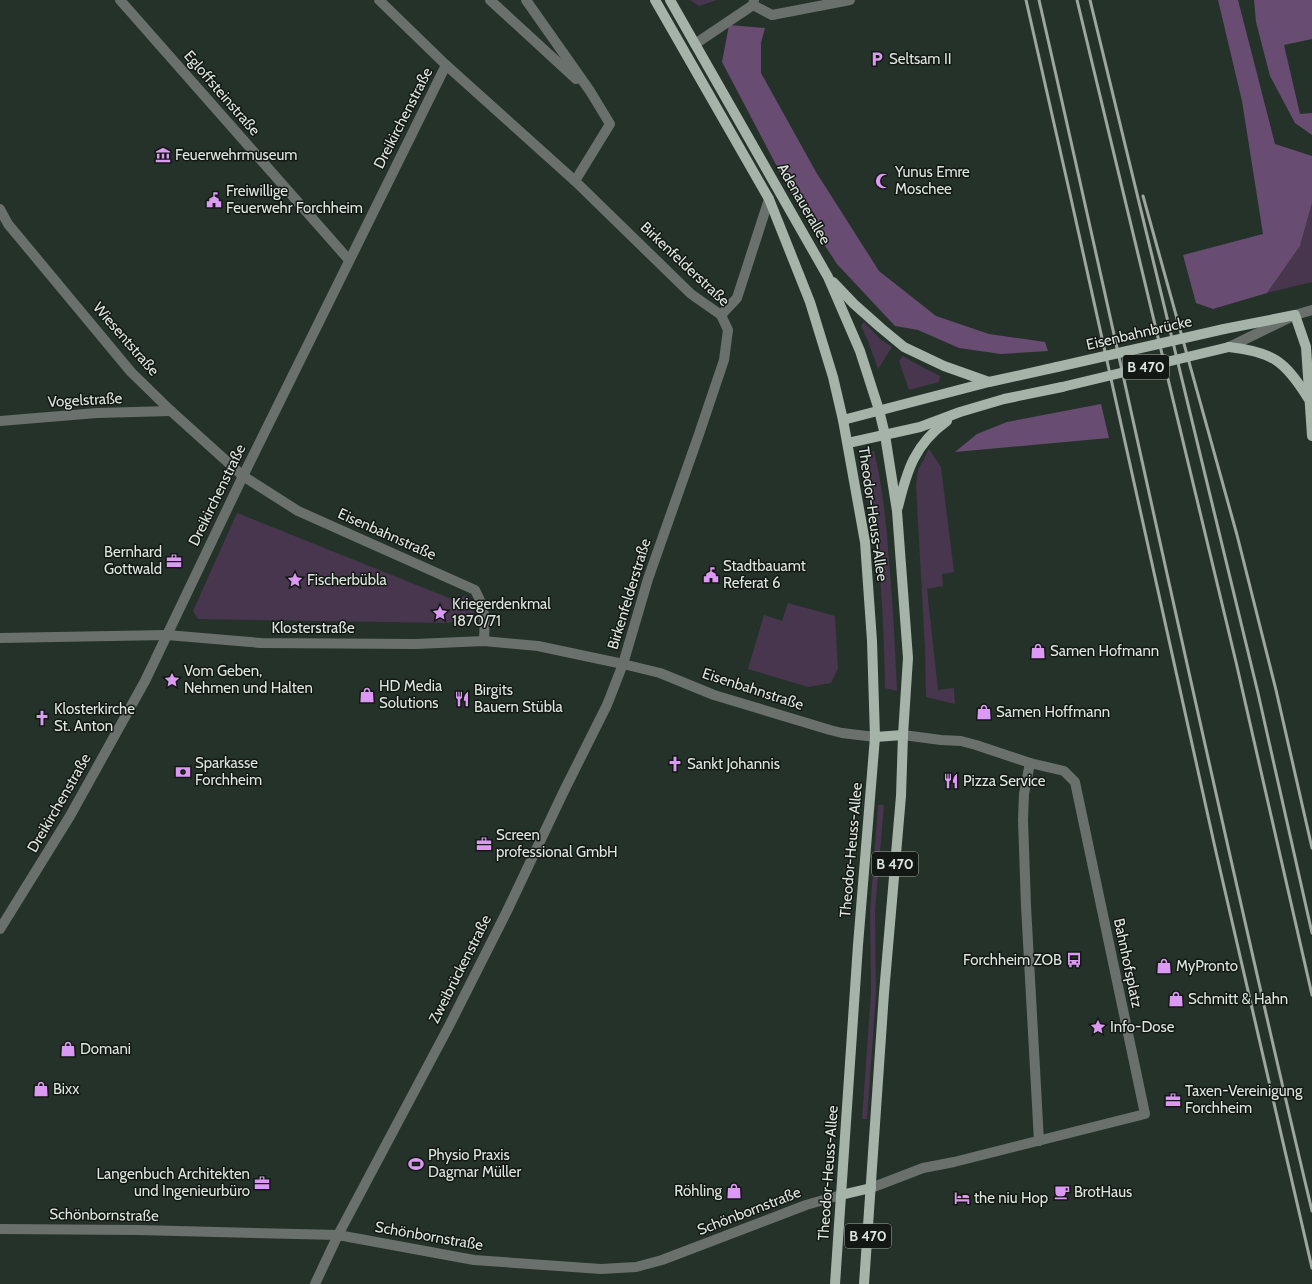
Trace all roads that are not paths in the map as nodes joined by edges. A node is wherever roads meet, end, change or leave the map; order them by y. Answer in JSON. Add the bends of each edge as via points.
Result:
{"nodes":[{"id":1,"x":120,"y":0,"type":"edge"},
{"id":2,"x":379,"y":0,"type":"edge"},
{"id":3,"x":490,"y":0,"type":"edge"},
{"id":4,"x":526,"y":0,"type":"edge"},
{"id":5,"x":655,"y":0,"type":"edge"},
{"id":6,"x":670,"y":0,"type":"edge"},
{"id":7,"x":850,"y":0,"type":"edge"},
{"id":8,"x":753,"y":2,"type":"edge"},
{"id":9,"x":695,"y":44,"type":"junction"},
{"id":10,"x":446,"y":65,"type":"junction"},
{"id":11,"x":590,"y":91,"type":"junction"},
{"id":12,"x":575,"y":181,"type":"junction"},
{"id":13,"x":769,"y":199,"type":"junction"},
{"id":14,"x":0,"y":209,"type":"edge"},
{"id":15,"x":349,"y":260,"type":"junction"},
{"id":16,"x":828,"y":277,"type":"junction"},
{"id":17,"x":1312,"y":310,"type":"edge"},
{"id":18,"x":721,"y":316,"type":"junction"},
{"id":19,"x":1295,"y":316,"type":"junction"},
{"id":20,"x":1229,"y":347,"type":"junction"},
{"id":21,"x":989,"y":382,"type":"junction"},
{"id":22,"x":1309,"y":400,"type":"junction"},
{"id":23,"x":879,"y":410,"type":"junction"},
{"id":24,"x":171,"y":411,"type":"junction"},
{"id":25,"x":960,"y":412,"type":"junction"},
{"id":26,"x":844,"y":420,"type":"junction"},
{"id":27,"x":0,"y":421,"type":"edge"},
{"id":28,"x":885,"y":435,"type":"junction"},
{"id":29,"x":1312,"y":436,"type":"edge"},
{"id":30,"x":848,"y":443,"type":"junction"},
{"id":31,"x":243,"y":476,"type":"junction"},
{"id":32,"x":897,"y":510,"type":"junction"},
{"id":33,"x":167,"y":635,"type":"junction"},
{"id":34,"x":0,"y":638,"type":"edge"},
{"id":35,"x":484,"y":641,"type":"junction"},
{"id":36,"x":623,"y":664,"type":"junction"},
{"id":37,"x":903,"y":735,"type":"junction"},
{"id":38,"x":875,"y":737,"type":"junction"},
{"id":39,"x":1030,"y":762,"type":"junction"},
{"id":40,"x":0,"y":929,"type":"edge"},
{"id":41,"x":1039,"y":1141,"type":"junction"},
{"id":42,"x":871,"y":1188,"type":"junction"},
{"id":43,"x":841,"y":1196,"type":"junction"},
{"id":44,"x":0,"y":1229,"type":"edge"},
{"id":45,"x":338,"y":1235,"type":"junction"},
{"id":46,"x":315,"y":1284,"type":"edge"},
{"id":47,"x":835,"y":1284,"type":"edge"},
{"id":48,"x":864,"y":1284,"type":"edge"}],
"edges":[{"from":1,"to":15,"type":"street","name":"Egloffsteinstraße"},
{"from":2,"to":10,"type":"street","name":"Birkenfelderstraße"},
{"from":3,"to":11,"type":"street"},
{"from":4,"to":11,"type":"street"},
{"from":5,"to":13,"type":"main road","name":"Adenauerallee"},
{"from":6,"to":9,"type":"main road","name":"Adenauerallee"},
{"from":7,"to":8,"type":"street","via":[[772,15]]},
{"from":8,"to":9,"type":"street"},
{"from":9,"to":16,"type":"main road","name":"Adenauerallee"},
{"from":10,"to":12,"type":"street","name":"Birkenfelderstraße"},
{"from":10,"to":15,"type":"street","name":"Dreikirchenstraße"},
{"from":11,"to":12,"type":"street","via":[[610,124]]},
{"from":12,"to":18,"type":"street","name":"Birkenfelderstraße","via":[[691,294]]},
{"from":13,"to":18,"type":"street","via":[[737,298]]},
{"from":13,"to":26,"type":"main road","name":"Adenauerallee","via":[[810,302]]},
{"from":14,"to":24,"type":"street","name":"Wiesentstraße","via":[[8,224],[131,372]]},
{"from":15,"to":31,"type":"street","name":"Dreikirchenstraße"},
{"from":16,"to":21,"type":"main road","via":[[859,309],[904,347],[944,366]]},
{"from":16,"to":23,"type":"main road","name":"Adenauerallee","via":[[860,351]]},
{"from":17,"to":19,"type":"street"},
{"from":18,"to":36,"type":"street","name":"Birkenfelderstraße","via":[[728,330],[724,360],[648,579]]},
{"from":19,"to":20,"type":"street"},
{"from":19,"to":21,"type":"main road","name":"Eisenbahnbrücke","number":"B 470","bridge":true,"via":[[1224,329]]},
{"from":19,"to":22,"type":"main road","number":"B 470","via":[[1306,346]]},
{"from":20,"to":22,"type":"main road","number":"B 470","via":[[1251,349],[1270,356],[1297,380]]},
{"from":20,"to":25,"type":"main road","number":"B 470","bridge":true,"via":[[1004,399]]},
{"from":21,"to":23,"type":"main road","number":"B 470"},
{"from":22,"to":29,"type":"main road","number":"B 470"},
{"from":23,"to":26,"type":"main road","number":"B 470"},
{"from":23,"to":28,"type":"main road","name":"Adenauerallee"},
{"from":24,"to":27,"type":"street","name":"Vogelstraße","via":[[66,415]]},
{"from":24,"to":31,"type":"street","name":"Wiesentstraße"},
{"from":25,"to":28,"type":"main road","number":"B 470","via":[[929,424]]},
{"from":25,"to":32,"type":"main road","number":"B 470","via":[[921,445],[911,464]]},
{"from":26,"to":30,"type":"main road","name":"Theodor-Heuss-Allee","number":"B 470"},
{"from":28,"to":30,"type":"main road","number":"B 470"},
{"from":28,"to":32,"type":"main road","name":"Theodor-Heuss-Allee"},
{"from":30,"to":38,"type":"main road","name":"Theodor-Heuss-Allee","number":"B 470","via":[[865,542]]},
{"from":31,"to":33,"type":"street","name":"Dreikirchenstraße"},
{"from":31,"to":35,"type":"street","name":"Eisenbahnstraße","via":[[298,512],[475,590],[485,614]]},
{"from":32,"to":37,"type":"main road","name":"Theodor-Heuss-Allee","number":"B 470","via":[[908,658]]},
{"from":33,"to":34,"type":"street","name":"Klosterstraße"},
{"from":33,"to":35,"type":"street","name":"Klosterstraße","via":[[278,643],[416,644]]},
{"from":33,"to":40,"type":"street","name":"Dreikirchenstraße","via":[[145,681],[70,816]]},
{"from":35,"to":36,"type":"street","name":"Klosterstraße","via":[[538,646]]},
{"from":36,"to":38,"type":"street","name":"Eisenbahnstraße","via":[[670,676],[714,695],[830,730]]},
{"from":36,"to":45,"type":"street","name":"Zweibrückenstraße","via":[[607,705],[562,793],[506,913]]},
{"from":37,"to":38,"type":"main road"},
{"from":37,"to":39,"type":"street","name":"Bahnhofsplatz","via":[[961,741]]},
{"from":37,"to":42,"type":"main road","name":"Theodor-Heuss-Allee","number":"B 470"},
{"from":38,"to":43,"type":"main road","name":"Theodor-Heuss-Allee","number":"B 470"},
{"from":39,"to":41,"type":"street","via":[[1024,794],[1026,906]]},
{"from":39,"to":41,"type":"street","name":"Bahnhofsplatz","via":[[1064,771],[1074,782],[1145,1114]]},
{"from":41,"to":42,"type":"street","name":"Bahnhofsplatz","via":[[923,1168]]},
{"from":42,"to":43,"type":"main road"},
{"from":42,"to":48,"type":"main road","name":"Theodor-Heuss-Allee","number":"B 470"},
{"from":43,"to":45,"type":"street","name":"Schönbornstraße","via":[[806,1205],[709,1243],[636,1267],[601,1269],[474,1260]]},
{"from":43,"to":47,"type":"main road","name":"Theodor-Heuss-Allee","number":"B 470"},
{"from":44,"to":45,"type":"street","name":"Schönbornstraße"},
{"from":45,"to":46,"type":"street","name":"Zweibrückenstraße"}]}
